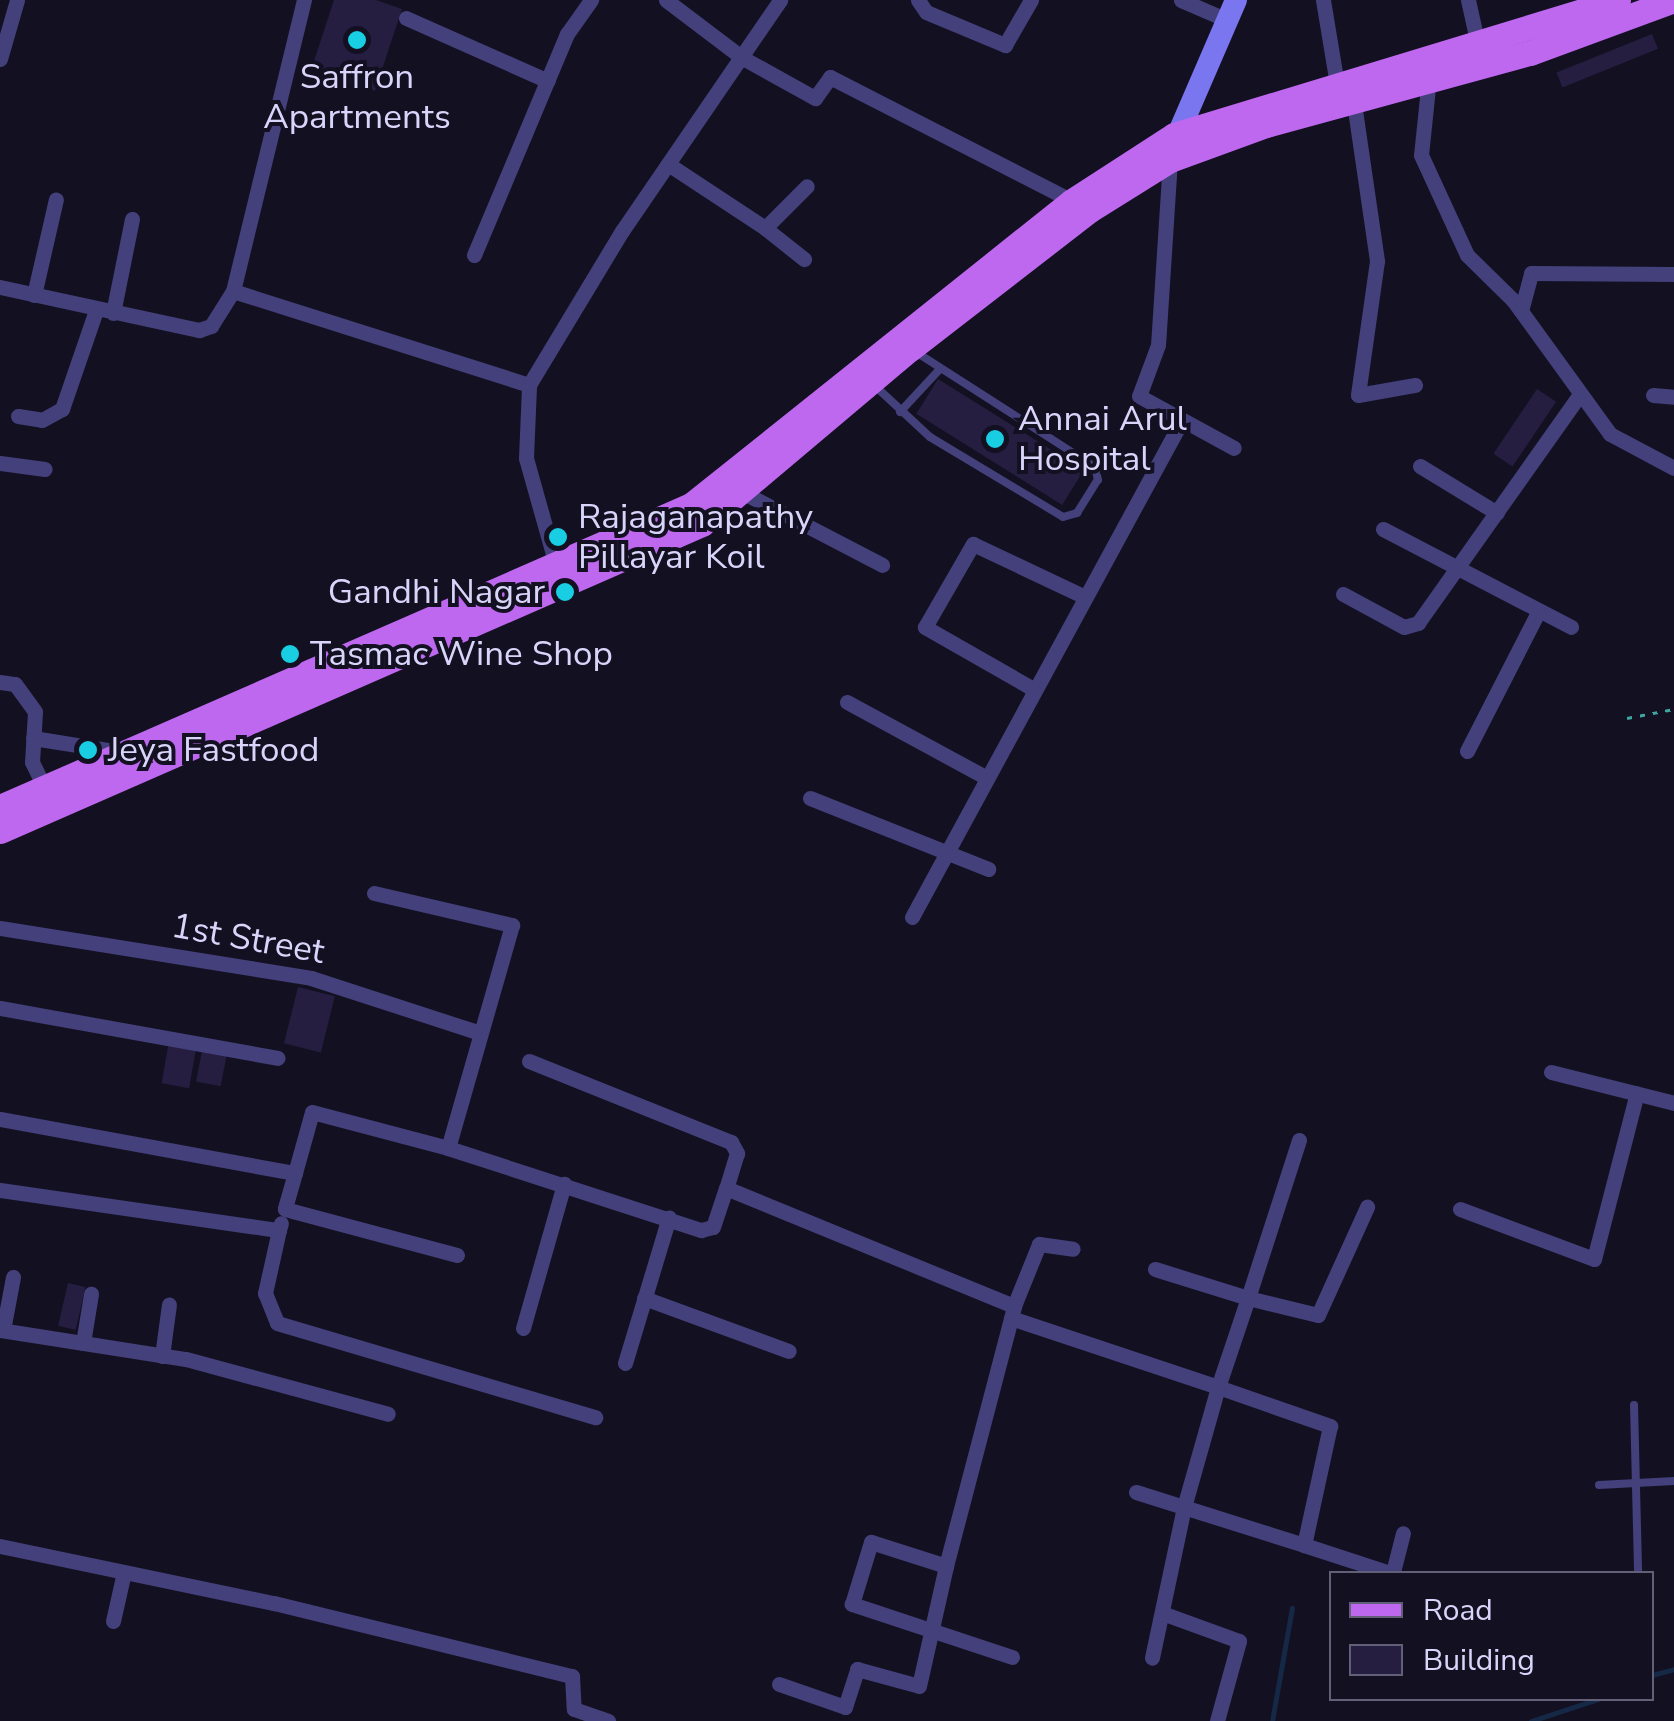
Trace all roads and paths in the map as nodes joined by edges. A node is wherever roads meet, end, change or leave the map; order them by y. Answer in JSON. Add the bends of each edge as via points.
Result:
{"nodes":[{"id":1,"x":17,"y":0,"type":"edge"},
{"id":2,"x":304,"y":0,"type":"edge"},
{"id":3,"x":591,"y":0,"type":"edge"},
{"id":4,"x":666,"y":0,"type":"edge"},
{"id":5,"x":780,"y":0,"type":"edge"},
{"id":6,"x":918,"y":0,"type":"edge"},
{"id":7,"x":1031,"y":0,"type":"edge"},
{"id":8,"x":1181,"y":0,"type":"edge"},
{"id":9,"x":1323,"y":0,"type":"edge"},
{"id":10,"x":1468,"y":0,"type":"edge"},
{"id":11,"x":1618,"y":0,"type":"edge"},
{"id":12,"x":1674,"y":0,"type":"edge"},
{"id":13,"x":1582,"y":6,"type":"edge"},
{"id":14,"x":1231,"y":10,"type":"edge"},
{"id":15,"x":1546,"y":12,"type":"edge"},
{"id":16,"x":406,"y":18,"type":"dead end"},
{"id":17,"x":1478,"y":46,"type":"junction"},
{"id":18,"x":1,"y":53,"type":"edge"},
{"id":19,"x":741,"y":57,"type":"junction"},
{"id":20,"x":1430,"y":71,"type":"junction"},
{"id":21,"x":548,"y":81,"type":"junction"},
{"id":22,"x":1345,"y":94,"type":"junction"},
{"id":23,"x":1172,"y":147,"type":"junction"},
{"id":24,"x":668,"y":164,"type":"junction"},
{"id":25,"x":807,"y":186,"type":"dead end"},
{"id":26,"x":56,"y":199,"type":"dead end"},
{"id":27,"x":1072,"y":202,"type":"junction"},
{"id":28,"x":132,"y":219,"type":"dead end"},
{"id":29,"x":765,"y":228,"type":"junction"},
{"id":30,"x":474,"y":255,"type":"dead end"},
{"id":31,"x":804,"y":259,"type":"dead end"},
{"id":32,"x":1674,"y":274,"type":"edge"},
{"id":33,"x":0,"y":287,"type":"edge"},
{"id":34,"x":233,"y":291,"type":"junction"},
{"id":35,"x":34,"y":295,"type":"junction"},
{"id":36,"x":104,"y":312,"type":"junction"},
{"id":37,"x":1521,"y":312,"type":"junction"},
{"id":38,"x":910,"y":349,"type":"junction"},
{"id":39,"x":940,"y":369,"type":"junction"},
{"id":40,"x":1416,"y":384,"type":"dead end"},
{"id":41,"x":529,"y":385,"type":"junction"},
{"id":42,"x":874,"y":385,"type":"junction"},
{"id":43,"x":1653,"y":395,"type":"dead end"},
{"id":44,"x":1580,"y":396,"type":"junction"},
{"id":45,"x":1674,"y":397,"type":"edge"},
{"id":46,"x":900,"y":412,"type":"junction"},
{"id":47,"x":18,"y":416,"type":"dead end"},
{"id":48,"x":1180,"y":422,"type":"junction"},
{"id":49,"x":1234,"y":448,"type":"dead end"},
{"id":50,"x":0,"y":463,"type":"edge"},
{"id":51,"x":1420,"y":466,"type":"dead end"},
{"id":52,"x":1674,"y":468,"type":"edge"},
{"id":53,"x":45,"y":469,"type":"dead end"},
{"id":54,"x":742,"y":492,"type":"junction"},
{"id":55,"x":1497,"y":513,"type":"junction"},
{"id":56,"x":1383,"y":529,"type":"dead end"},
{"id":57,"x":882,"y":565,"type":"dead end"},
{"id":58,"x":1456,"y":571,"type":"junction"},
{"id":59,"x":559,"y":575,"type":"junction"},
{"id":60,"x":1343,"y":594,"type":"dead end"},
{"id":61,"x":1086,"y":597,"type":"junction"},
{"id":62,"x":1538,"y":612,"type":"junction"},
{"id":63,"x":1571,"y":627,"type":"dead end"},
{"id":64,"x":0,"y":682,"type":"edge"},
{"id":65,"x":1035,"y":690,"type":"junction"},
{"id":66,"x":847,"y":702,"type":"dead end"},
{"id":67,"x":1674,"y":709,"type":"edge"},
{"id":68,"x":1627,"y":718,"type":"dead end"},
{"id":69,"x":33,"y":738,"type":"junction"},
{"id":70,"x":1466,"y":751,"type":"dead end"},
{"id":71,"x":124,"y":752,"type":"junction"},
{"id":72,"x":985,"y":777,"type":"junction"},
{"id":73,"x":44,"y":787,"type":"junction"},
{"id":74,"x":810,"y":798,"type":"dead end"},
{"id":75,"x":0,"y":807,"type":"edge"},
{"id":76,"x":0,"y":831,"type":"edge"},
{"id":77,"x":945,"y":852,"type":"junction"},
{"id":78,"x":988,"y":869,"type":"dead end"},
{"id":79,"x":374,"y":893,"type":"dead end"},
{"id":80,"x":912,"y":917,"type":"dead end"},
{"id":81,"x":0,"y":928,"type":"edge"},
{"id":82,"x":0,"y":1008,"type":"edge"},
{"id":83,"x":480,"y":1033,"type":"junction"},
{"id":84,"x":278,"y":1058,"type":"dead end"},
{"id":85,"x":529,"y":1062,"type":"dead end"},
{"id":86,"x":1551,"y":1072,"type":"dead end"},
{"id":87,"x":1637,"y":1093,"type":"junction"},
{"id":88,"x":1674,"y":1102,"type":"edge"},
{"id":89,"x":0,"y":1119,"type":"edge"},
{"id":90,"x":1299,"y":1140,"type":"dead end"},
{"id":91,"x":448,"y":1148,"type":"junction"},
{"id":92,"x":295,"y":1173,"type":"junction"},
{"id":93,"x":564,"y":1184,"type":"junction"},
{"id":94,"x":726,"y":1188,"type":"junction"},
{"id":95,"x":0,"y":1190,"type":"edge"},
{"id":96,"x":1367,"y":1207,"type":"dead end"},
{"id":97,"x":284,"y":1209,"type":"junction"},
{"id":98,"x":1460,"y":1209,"type":"dead end"},
{"id":99,"x":669,"y":1217,"type":"junction"},
{"id":100,"x":279,"y":1230,"type":"junction"},
{"id":101,"x":1073,"y":1249,"type":"dead end"},
{"id":102,"x":457,"y":1255,"type":"dead end"},
{"id":103,"x":1155,"y":1269,"type":"dead end"},
{"id":104,"x":13,"y":1277,"type":"dead end"},
{"id":105,"x":91,"y":1294,"type":"dead end"},
{"id":106,"x":644,"y":1298,"type":"junction"},
{"id":107,"x":1248,"y":1298,"type":"junction"},
{"id":108,"x":169,"y":1304,"type":"dead end"},
{"id":109,"x":1012,"y":1312,"type":"junction"},
{"id":110,"x":523,"y":1328,"type":"dead end"},
{"id":111,"x":2,"y":1330,"type":"edge"},
{"id":112,"x":83,"y":1343,"type":"junction"},
{"id":113,"x":789,"y":1351,"type":"dead end"},
{"id":114,"x":162,"y":1356,"type":"junction"},
{"id":115,"x":624,"y":1363,"type":"dead end"},
{"id":116,"x":1218,"y":1387,"type":"junction"},
{"id":117,"x":1634,"y":1405,"type":"dead end"},
{"id":118,"x":388,"y":1414,"type":"dead end"},
{"id":119,"x":595,"y":1417,"type":"dead end"},
{"id":120,"x":1674,"y":1480,"type":"edge"},
{"id":121,"x":1635,"y":1483,"type":"junction"},
{"id":122,"x":1599,"y":1485,"type":"dead end"},
{"id":123,"x":1136,"y":1492,"type":"dead end"},
{"id":124,"x":1184,"y":1507,"type":"junction"},
{"id":125,"x":1404,"y":1533,"type":"dead end"},
{"id":126,"x":1304,"y":1544,"type":"junction"},
{"id":127,"x":0,"y":1546,"type":"edge"},
{"id":128,"x":946,"y":1566,"type":"junction"},
{"id":129,"x":1387,"y":1571,"type":"edge"},
{"id":130,"x":1394,"y":1571,"type":"edge"},
{"id":131,"x":1638,"y":1571,"type":"edge"},
{"id":132,"x":124,"y":1572,"type":"junction"},
{"id":133,"x":1162,"y":1613,"type":"junction"},
{"id":134,"x":113,"y":1620,"type":"dead end"},
{"id":135,"x":932,"y":1632,"type":"junction"},
{"id":136,"x":1012,"y":1657,"type":"dead end"},
{"id":137,"x":1152,"y":1658,"type":"dead end"},
{"id":138,"x":779,"y":1684,"type":"dead end"},
{"id":139,"x":608,"y":1721,"type":"edge"},
{"id":140,"x":1216,"y":1721,"type":"edge"}],
"edges":[{"from":1,"to":18,"type":"street"},
{"from":2,"to":34,"type":"street"},
{"from":3,"to":21,"type":"street"},
{"from":4,"to":19,"type":"street"},
{"from":5,"to":19,"type":"street"},
{"from":6,"to":7,"type":"street","via":[[926,12],[1005,45]]},
{"from":8,"to":14,"type":"street"},
{"from":9,"to":22,"type":"street"},
{"from":10,"to":17,"type":"street"},
{"from":11,"to":13,"type":"main road"},
{"from":12,"to":20,"type":"main road"},
{"from":13,"to":15,"type":"main road"},
{"from":14,"to":23,"type":"street"},
{"from":15,"to":17,"type":"main road"},
{"from":16,"to":21,"type":"street"},
{"from":17,"to":20,"type":"main road"},
{"from":19,"to":24,"type":"street"},
{"from":19,"to":27,"type":"street","via":[[815,98],[830,77]]},
{"from":20,"to":22,"type":"main road"},
{"from":20,"to":37,"type":"street","via":[[1421,155],[1436,195],[1467,255]]},
{"from":21,"to":30,"type":"street"},
{"from":22,"to":23,"type":"main road","via":[[1266,125]]},
{"from":22,"to":40,"type":"street","via":[[1377,261],[1358,395]]},
{"from":23,"to":27,"type":"main road"},
{"from":23,"to":38,"type":"main road"},
{"from":23,"to":48,"type":"street","via":[[1158,345],[1139,396]]},
{"from":24,"to":29,"type":"street"},
{"from":24,"to":41,"type":"street"},
{"from":25,"to":29,"type":"street"},
{"from":26,"to":35,"type":"street"},
{"from":27,"to":59,"type":"main road","via":[[716,488]]},
{"from":28,"to":36,"type":"street"},
{"from":29,"to":31,"type":"street"},
{"from":32,"to":37,"type":"street","via":[[1531,273]]},
{"from":33,"to":35,"type":"street"},
{"from":34,"to":36,"type":"street","via":[[211,326],[199,330]]},
{"from":34,"to":41,"type":"street"},
{"from":35,"to":36,"type":"street"},
{"from":36,"to":47,"type":"street","via":[[62,408],[42,420]]},
{"from":37,"to":44,"type":"street"},
{"from":38,"to":39,"type":"lane"},
{"from":38,"to":42,"type":"main road"},
{"from":39,"to":46,"type":"lane"},
{"from":39,"to":46,"type":"lane","via":[[1095,467],[1098,480],[1077,514],[1063,517],[1006,486]]},
{"from":41,"to":59,"type":"street","via":[[526,458]]},
{"from":42,"to":46,"type":"lane"},
{"from":42,"to":54,"type":"main road"},
{"from":43,"to":45,"type":"street"},
{"from":44,"to":52,"type":"street","via":[[1610,434]]},
{"from":44,"to":55,"type":"street"},
{"from":48,"to":49,"type":"street"},
{"from":48,"to":61,"type":"street"},
{"from":50,"to":53,"type":"street"},
{"from":51,"to":55,"type":"street"},
{"from":54,"to":57,"type":"street"},
{"from":54,"to":59,"type":"main road","via":[[702,524]]},
{"from":55,"to":58,"type":"street"},
{"from":56,"to":58,"type":"street"},
{"from":58,"to":60,"type":"street","via":[[1425,615],[1404,627]]},
{"from":58,"to":62,"type":"street"},
{"from":59,"to":71,"type":"main road"},
{"from":59,"to":76,"type":"main road"},
{"from":61,"to":65,"type":"street"},
{"from":61,"to":65,"type":"street","via":[[973,544],[925,627]]},
{"from":62,"to":63,"type":"street"},
{"from":62,"to":70,"type":"street"},
{"from":64,"to":69,"type":"street","via":[[15,684],[35,712]]},
{"from":65,"to":72,"type":"street"},
{"from":66,"to":72,"type":"street"},
{"from":67,"to":68,"type":"path"},
{"from":69,"to":71,"type":"street"},
{"from":69,"to":73,"type":"street","via":[[32,762]]},
{"from":71,"to":73,"type":"main road"},
{"from":72,"to":77,"type":"street"},
{"from":73,"to":75,"type":"main road"},
{"from":74,"to":77,"type":"street"},
{"from":77,"to":78,"type":"street"},
{"from":77,"to":80,"type":"street"},
{"from":79,"to":83,"type":"street","via":[[512,925]]},
{"from":81,"to":83,"type":"street","name":"1st Street","via":[[311,978]]},
{"from":82,"to":84,"type":"street"},
{"from":83,"to":91,"type":"street"},
{"from":85,"to":94,"type":"street","via":[[731,1142],[737,1153]]},
{"from":86,"to":87,"type":"street"},
{"from":87,"to":88,"type":"street"},
{"from":87,"to":98,"type":"street","via":[[1594,1259]]},
{"from":89,"to":92,"type":"street"},
{"from":90,"to":107,"type":"street"},
{"from":91,"to":92,"type":"street","via":[[312,1112]]},
{"from":91,"to":93,"type":"street"},
{"from":92,"to":97,"type":"street"},
{"from":93,"to":99,"type":"street"},
{"from":93,"to":110,"type":"street"},
{"from":94,"to":99,"type":"street","via":[[708,1230]]},
{"from":94,"to":109,"type":"street"},
{"from":95,"to":100,"type":"street"},
{"from":96,"to":107,"type":"street","via":[[1318,1315]]},
{"from":97,"to":100,"type":"street"},
{"from":97,"to":102,"type":"street"},
{"from":99,"to":106,"type":"street"},
{"from":100,"to":119,"type":"street","via":[[265,1293],[276,1323]]},
{"from":101,"to":109,"type":"street","via":[[1038,1244]]},
{"from":103,"to":107,"type":"street"},
{"from":104,"to":111,"type":"street"},
{"from":105,"to":112,"type":"street"},
{"from":106,"to":113,"type":"street"},
{"from":106,"to":115,"type":"street"},
{"from":107,"to":116,"type":"street"},
{"from":108,"to":114,"type":"street"},
{"from":109,"to":116,"type":"street"},
{"from":109,"to":128,"type":"street"},
{"from":111,"to":112,"type":"street"},
{"from":112,"to":114,"type":"street"},
{"from":114,"to":118,"type":"street"},
{"from":116,"to":124,"type":"street"},
{"from":116,"to":126,"type":"street","via":[[1330,1426]]},
{"from":117,"to":121,"type":"lane"},
{"from":120,"to":121,"type":"lane"},
{"from":121,"to":122,"type":"lane"},
{"from":121,"to":131,"type":"lane"},
{"from":123,"to":124,"type":"street"},
{"from":124,"to":126,"type":"street"},
{"from":124,"to":133,"type":"street"},
{"from":125,"to":130,"type":"street"},
{"from":126,"to":129,"type":"street"},
{"from":127,"to":132,"type":"street"},
{"from":128,"to":135,"type":"street"},
{"from":128,"to":135,"type":"street","via":[[871,1542],[852,1604]]},
{"from":132,"to":134,"type":"street"},
{"from":132,"to":139,"type":"street","via":[[572,1676],[574,1709]]},
{"from":133,"to":137,"type":"street"},
{"from":133,"to":140,"type":"street","via":[[1239,1642]]},
{"from":135,"to":136,"type":"street"},
{"from":135,"to":138,"type":"street","via":[[919,1686],[857,1669],[845,1707]]}]}
